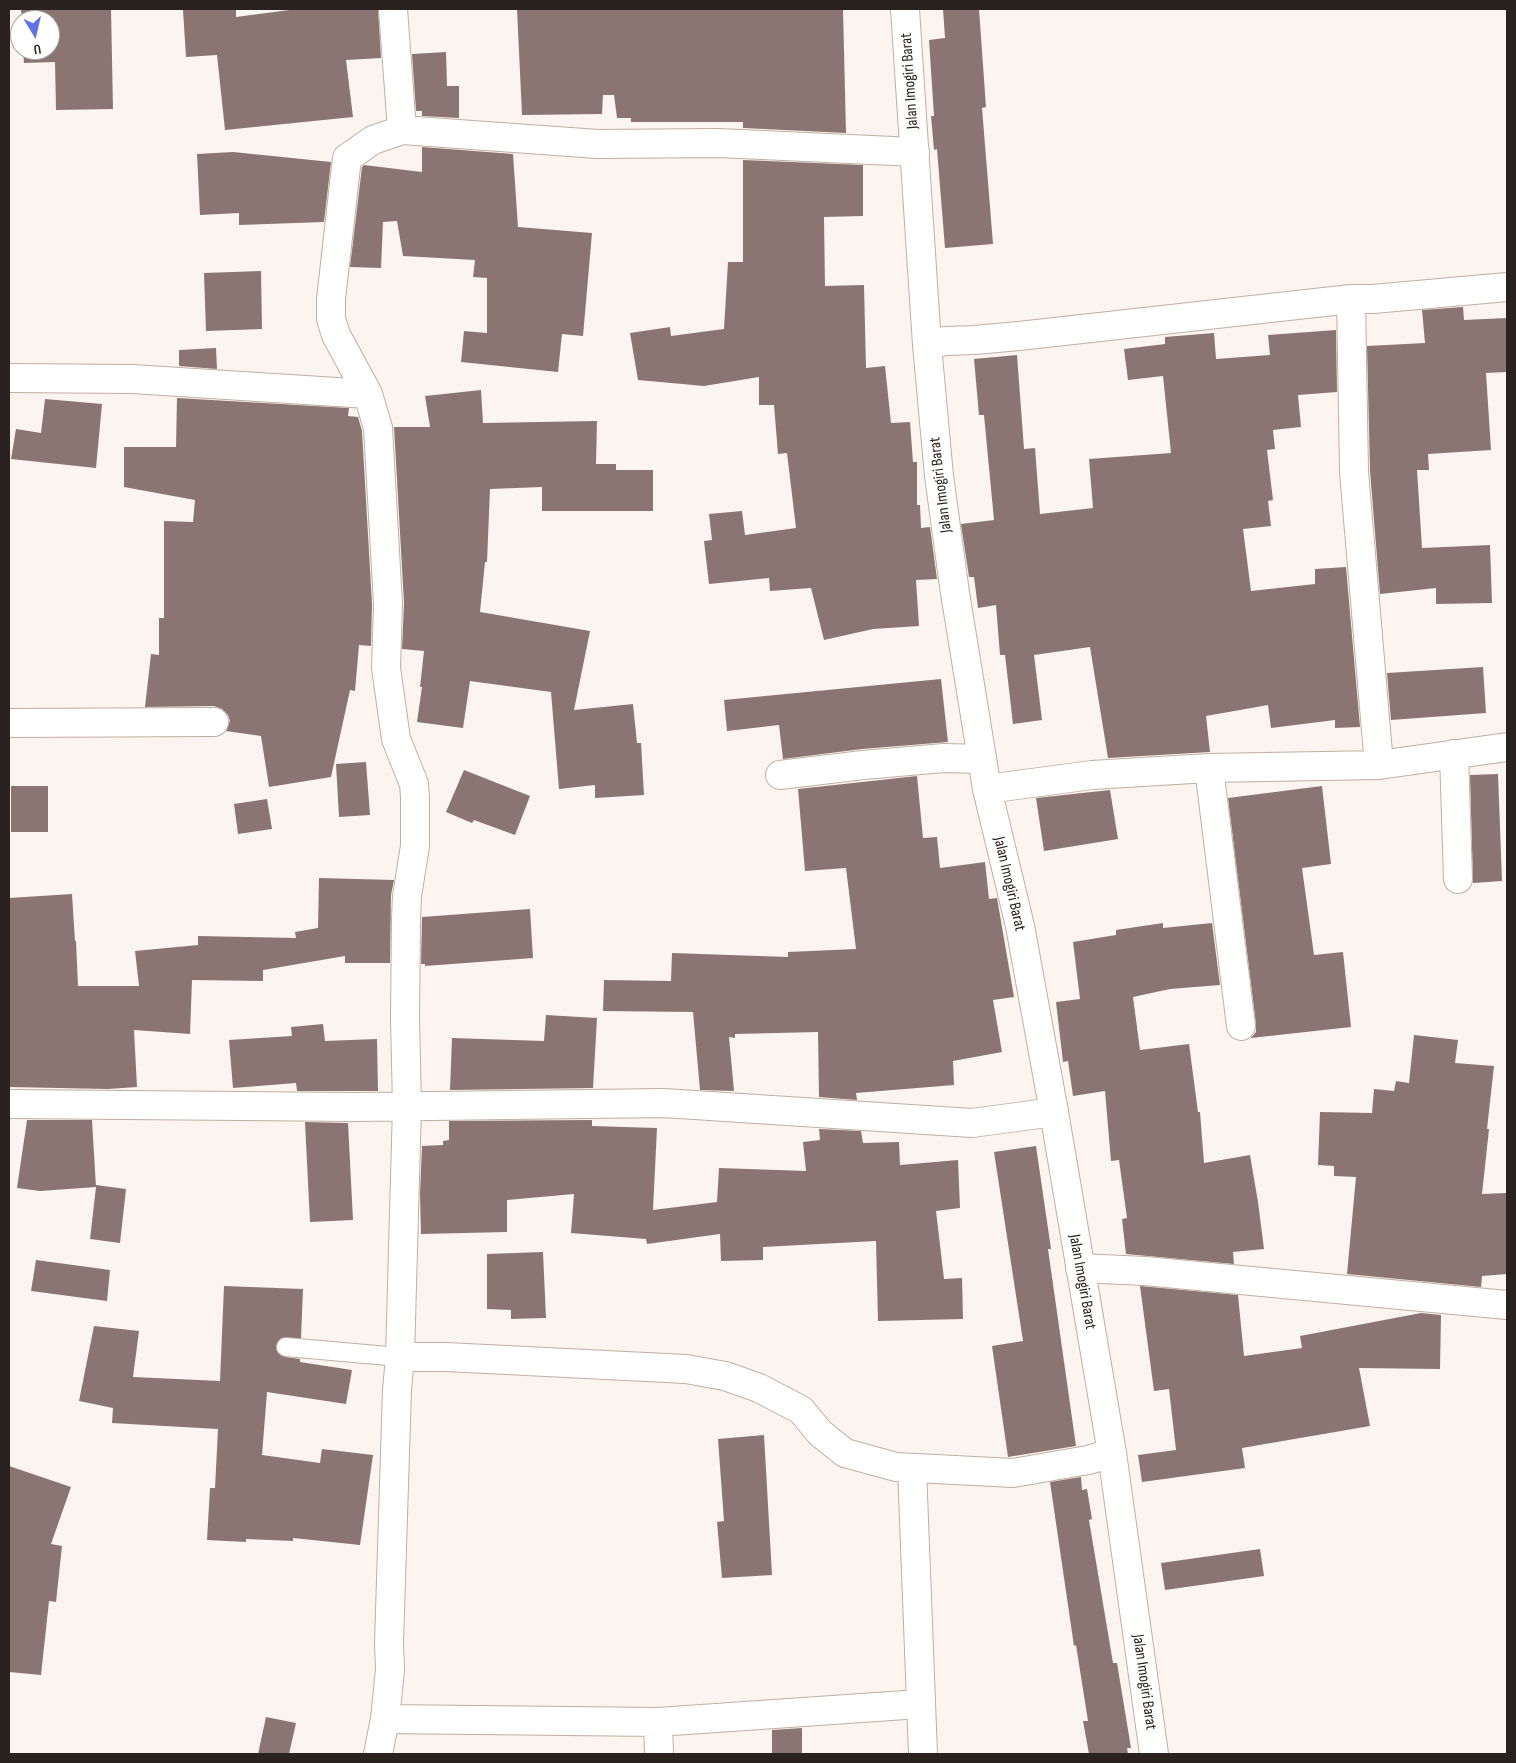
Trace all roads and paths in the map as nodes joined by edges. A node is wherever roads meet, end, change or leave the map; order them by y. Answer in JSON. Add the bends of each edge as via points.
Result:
{"nodes":[{"id":1,"x":393,"y":9,"type":"edge"},
{"id":2,"x":905,"y":9,"type":"edge"},
{"id":3,"x":402,"y":130,"type":"junction"},
{"id":4,"x":915,"y":152,"type":"junction"},
{"id":5,"x":1507,"y":287,"type":"edge"},
{"id":6,"x":1350,"y":299,"type":"junction"},
{"id":7,"x":927,"y":345,"type":"junction"},
{"id":8,"x":9,"y":378,"type":"edge"},
{"id":9,"x":368,"y":394,"type":"junction"},
{"id":10,"x":214,"y":722,"type":"dead end"},
{"id":11,"x":9,"y":723,"type":"edge"},
{"id":12,"x":1507,"y":747,"type":"edge"},
{"id":13,"x":1454,"y":754,"type":"junction"},
{"id":14,"x":982,"y":759,"type":"junction"},
{"id":15,"x":1379,"y":764,"type":"junction"},
{"id":16,"x":1210,"y":768,"type":"junction"},
{"id":17,"x":780,"y":775,"type":"dead end"},
{"id":18,"x":987,"y":788,"type":"junction"},
{"id":19,"x":1458,"y":879,"type":"dead end"},
{"id":20,"x":1241,"y":1026,"type":"dead end"},
{"id":21,"x":9,"y":1104,"type":"edge"},
{"id":22,"x":407,"y":1106,"type":"junction"},
{"id":23,"x":1054,"y":1112,"type":"junction"},
{"id":24,"x":1080,"y":1268,"type":"junction"},
{"id":25,"x":1507,"y":1305,"type":"edge"},
{"id":26,"x":286,"y":1347,"type":"dead end"},
{"id":27,"x":400,"y":1357,"type":"junction"},
{"id":28,"x":1100,"y":1457,"type":"junction"},
{"id":29,"x":912,"y":1468,"type":"junction"},
{"id":30,"x":920,"y":1704,"type":"junction"},
{"id":31,"x":385,"y":1719,"type":"junction"},
{"id":32,"x":658,"y":1722,"type":"junction"},
{"id":33,"x":378,"y":1754,"type":"edge"},
{"id":34,"x":659,"y":1754,"type":"edge"},
{"id":35,"x":923,"y":1754,"type":"edge"},
{"id":36,"x":1154,"y":1754,"type":"edge"}],
"edges":[{"from":1,"to":3,"type":"street"},
{"from":2,"to":4,"type":"street","name":"Jalan Imogiri Barat"},
{"from":3,"to":4,"type":"street","via":[[598,144],[718,144]]},
{"from":3,"to":9,"type":"street","via":[[373,140],[347,158],[331,319],[336,335]]},
{"from":4,"to":7,"type":"street","name":"Jalan Imogiri Barat"},
{"from":5,"to":6,"type":"street"},
{"from":6,"to":7,"type":"street"},
{"from":6,"to":15,"type":"street","via":[[1354,472]]},
{"from":7,"to":14,"type":"street","name":"Jalan Imogiri Barat","via":[[954,593]]},
{"from":8,"to":9,"type":"street","via":[[132,379]]},
{"from":9,"to":22,"type":"street","via":[[378,428],[388,604],[387,676],[396,739],[414,784],[415,797],[415,846],[406,919]]},
{"from":10,"to":11,"type":"street"},
{"from":12,"to":13,"type":"street"},
{"from":13,"to":15,"type":"street"},
{"from":13,"to":19,"type":"street"},
{"from":14,"to":17,"type":"street","via":[[944,758]]},
{"from":14,"to":18,"type":"street","name":"Jalan Imogiri Barat"},
{"from":15,"to":16,"type":"street"},
{"from":16,"to":18,"type":"street","via":[[1092,775]]},
{"from":16,"to":20,"type":"street"},
{"from":18,"to":23,"type":"street","name":"Jalan Imogiri Barat","via":[[1020,926]]},
{"from":21,"to":22,"type":"street"},
{"from":22,"to":23,"type":"street","via":[[664,1104],[972,1124]]},
{"from":22,"to":27,"type":"street"},
{"from":23,"to":24,"type":"street","name":"Jalan Imogiri Barat"},
{"from":24,"to":25,"type":"street","via":[[1145,1271]]},
{"from":24,"to":28,"type":"street","name":"Jalan Imogiri Barat"},
{"from":26,"to":27,"type":"lane"},
{"from":27,"to":29,"type":"street","via":[[686,1369],[726,1376],[801,1410],[820,1433],[845,1453],[896,1467]]},
{"from":27,"to":31,"type":"street","via":[[396,1400],[390,1670]]},
{"from":28,"to":29,"type":"street","via":[[1014,1473]]},
{"from":28,"to":36,"type":"street","name":"Jalan Imogiri Barat"},
{"from":29,"to":30,"type":"street"},
{"from":30,"to":32,"type":"street"},
{"from":30,"to":35,"type":"street"},
{"from":31,"to":32,"type":"street"},
{"from":31,"to":33,"type":"street"},
{"from":32,"to":34,"type":"street"}]}
